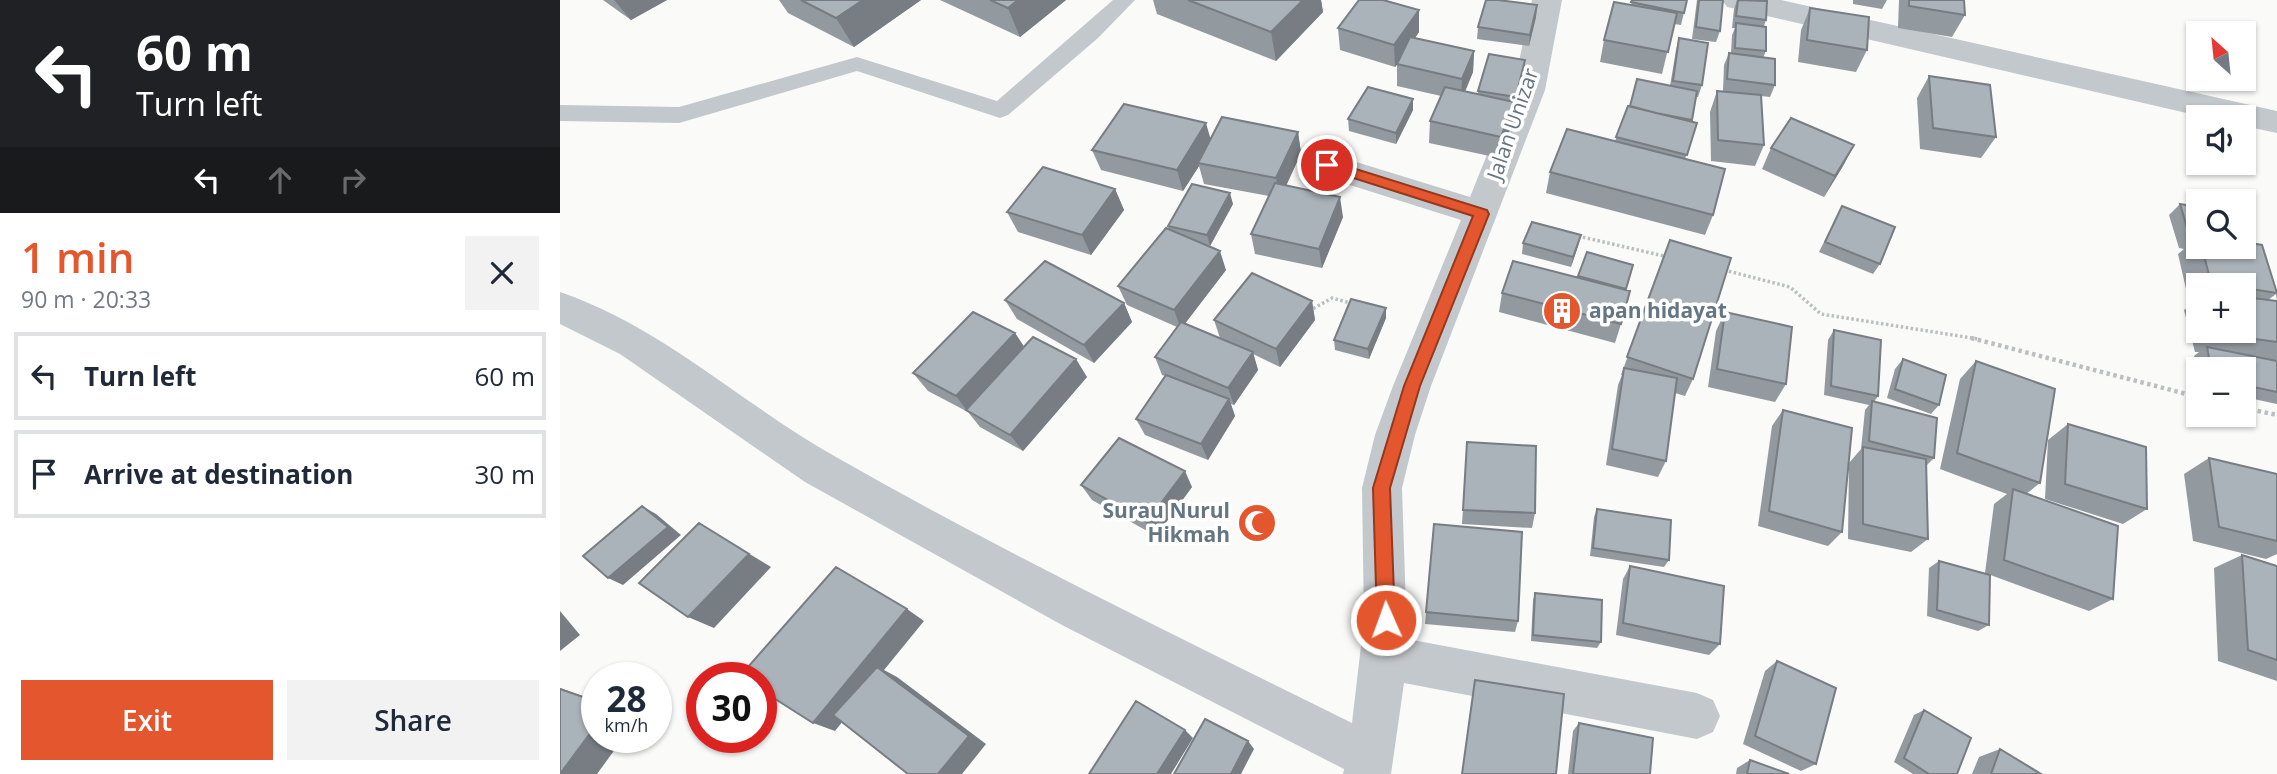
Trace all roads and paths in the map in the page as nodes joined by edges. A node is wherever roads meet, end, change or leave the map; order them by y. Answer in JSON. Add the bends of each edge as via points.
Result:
{"nodes":[{"id":1,"x":1125,"y":0,"type":"edge"},
{"id":2,"x":1546,"y":0,"type":"edge"},
{"id":3,"x":1737,"y":0,"type":"edge"},
{"id":4,"x":560,"y":113,"type":"edge"},
{"id":5,"x":2277,"y":122,"type":"edge"},
{"id":6,"x":1327,"y":165,"type":"dead end"},
{"id":7,"x":1482,"y":214,"type":"junction"},
{"id":8,"x":1576,"y":236,"type":"edge"},
{"id":9,"x":1670,"y":258,"type":"edge"},
{"id":10,"x":1711,"y":267,"type":"edge"},
{"id":11,"x":560,"y":307,"type":"edge"},
{"id":12,"x":1364,"y":307,"type":"edge"},
{"id":13,"x":1301,"y":311,"type":"edge"},
{"id":14,"x":2186,"y":394,"type":"edge"},
{"id":15,"x":2256,"y":411,"type":"edge"},
{"id":16,"x":2277,"y":415,"type":"edge"},
{"id":17,"x":1383,"y":657,"type":"junction"},
{"id":18,"x":1697,"y":716,"type":"dead end"},
{"id":19,"x":1368,"y":765,"type":"edge"}],
"edges":[{"from":1,"to":4,"type":"lane","via":[[1000,110],[857,64],[679,115]]},
{"from":2,"to":7,"type":"street","name":"Jalan Unizar","via":[[1529,90]]},
{"from":3,"to":5,"type":"street"},
{"from":6,"to":7,"type":"street"},
{"from":7,"to":17,"type":"street","name":"Jalan Unizar","via":[[1412,386],[1382,488]]},
{"from":8,"to":9,"type":"path"},
{"from":10,"to":14,"type":"path","via":[[1790,287],[1821,314],[1957,334]]},
{"from":11,"to":19,"type":"street","via":[[633,344],[819,469]]},
{"from":12,"to":13,"type":"path","via":[[1335,298]]},
{"from":15,"to":16,"type":"path"},
{"from":17,"to":18,"type":"street"},
{"from":17,"to":19,"type":"street","name":"Jalan Unizar"}]}
